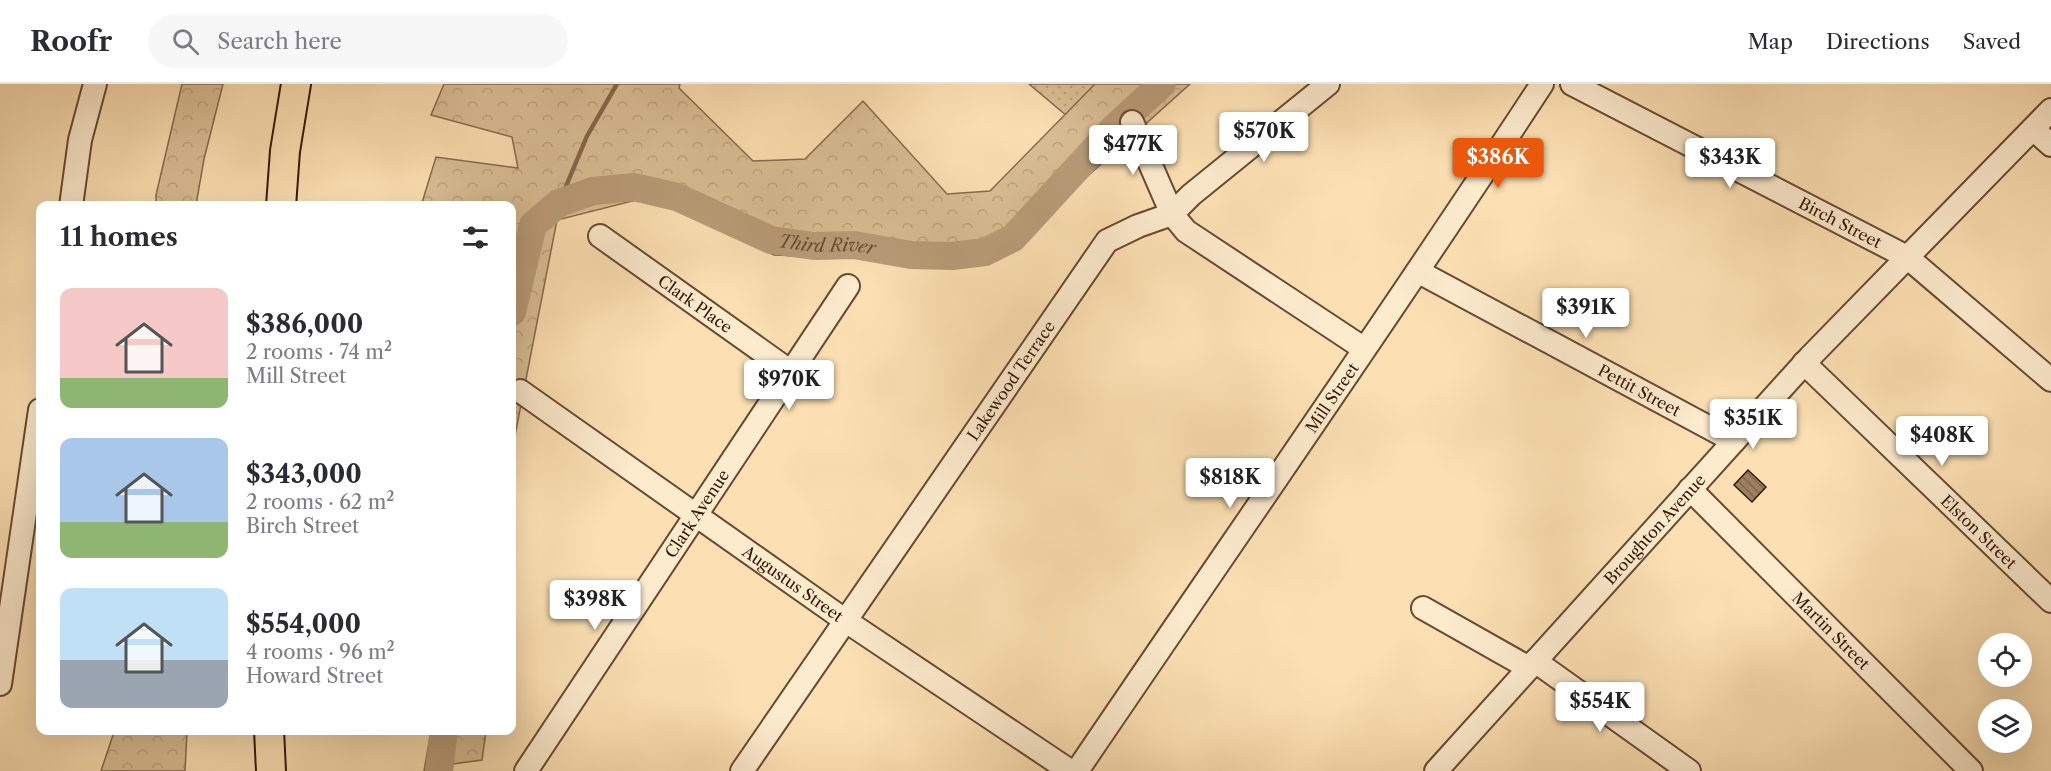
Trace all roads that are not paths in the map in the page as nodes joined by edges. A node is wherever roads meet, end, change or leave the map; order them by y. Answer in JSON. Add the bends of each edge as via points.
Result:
{"nodes":[{"id":1,"x":95,"y":84,"type":"edge"},
{"id":2,"x":296,"y":84,"type":"edge"},
{"id":3,"x":1328,"y":84,"type":"edge"},
{"id":4,"x":1542,"y":84,"type":"edge"},
{"id":5,"x":1572,"y":84,"type":"edge"},
{"id":6,"x":2051,"y":110,"type":"edge"},
{"id":7,"x":1132,"y":122,"type":"dead end"},
{"id":8,"x":2033,"y":129,"type":"junction"},
{"id":9,"x":2051,"y":145,"type":"edge"},
{"id":10,"x":72,"y":201,"type":"edge"},
{"id":11,"x":281,"y":201,"type":"edge"},
{"id":12,"x":1172,"y":214,"type":"junction"},
{"id":13,"x":600,"y":236,"type":"dead end"},
{"id":14,"x":1907,"y":257,"type":"junction"},
{"id":15,"x":1419,"y":272,"type":"junction"},
{"id":16,"x":848,"y":286,"type":"dead end"},
{"id":17,"x":1363,"y":348,"type":"junction"},
{"id":18,"x":1804,"y":363,"type":"junction"},
{"id":19,"x":791,"y":372,"type":"junction"},
{"id":20,"x":2051,"y":380,"type":"edge"},
{"id":21,"x":520,"y":392,"type":"dead end"},
{"id":22,"x":36,"y":437,"type":"edge"},
{"id":23,"x":1734,"y":441,"type":"junction"},
{"id":24,"x":1690,"y":489,"type":"junction"},
{"id":25,"x":697,"y":514,"type":"junction"},
{"id":26,"x":2051,"y":601,"type":"edge"},
{"id":27,"x":1423,"y":608,"type":"dead end"},
{"id":28,"x":846,"y":621,"type":"junction"},
{"id":29,"x":1532,"y":664,"type":"junction"},
{"id":30,"x":0,"y":684,"type":"edge"},
{"id":31,"x":268,"y":735,"type":"edge"},
{"id":32,"x":747,"y":769,"type":"edge"},
{"id":33,"x":271,"y":771,"type":"edge"},
{"id":34,"x":526,"y":771,"type":"edge"},
{"id":35,"x":1070,"y":771,"type":"edge"},
{"id":36,"x":1077,"y":771,"type":"edge"},
{"id":37,"x":1436,"y":771,"type":"edge"},
{"id":38,"x":1689,"y":771,"type":"edge"},
{"id":39,"x":1971,"y":771,"type":"edge"}],
"edges":[{"from":1,"to":10,"type":"street","via":[[80,140]]},
{"from":2,"to":11,"type":"main road"},
{"from":3,"to":12,"type":"street"},
{"from":4,"to":15,"type":"street","name":"Mill Street"},
{"from":5,"to":14,"type":"street","name":"Birch Street"},
{"from":6,"to":8,"type":"street","name":"Broughton Avenue"},
{"from":7,"to":12,"type":"street"},
{"from":8,"to":9,"type":"street"},
{"from":8,"to":14,"type":"street","name":"Broughton Avenue"},
{"from":12,"to":17,"type":"street","via":[[1186,231]]},
{"from":12,"to":28,"type":"street","name":"Lakewood Terrace","via":[[1107,241]]},
{"from":13,"to":19,"type":"street","name":"Clark Place"},
{"from":14,"to":18,"type":"street","name":"Broughton Avenue"},
{"from":14,"to":20,"type":"street","name":"Birch Street"},
{"from":15,"to":17,"type":"street","name":"Mill Street"},
{"from":15,"to":23,"type":"street","name":"Pettit Street"},
{"from":16,"to":19,"type":"street","name":"Clark Avenue"},
{"from":17,"to":36,"type":"street","name":"Mill Street"},
{"from":18,"to":23,"type":"street","name":"Broughton Avenue"},
{"from":18,"to":26,"type":"street","name":"Elston Street"},
{"from":19,"to":25,"type":"street","name":"Clark Avenue"},
{"from":21,"to":25,"type":"street","name":"Augustus Street"},
{"from":22,"to":30,"type":"street"},
{"from":23,"to":24,"type":"street","name":"Broughton Avenue"},
{"from":24,"to":29,"type":"street","name":"Broughton Avenue"},
{"from":24,"to":39,"type":"street","name":"Martin Street"},
{"from":25,"to":28,"type":"street","name":"Augustus Street"},
{"from":25,"to":34,"type":"street","name":"Clark Avenue"},
{"from":27,"to":29,"type":"street"},
{"from":28,"to":32,"type":"street","name":"Lakewood Terrace"},
{"from":28,"to":35,"type":"street","name":"Augustus Street"},
{"from":29,"to":37,"type":"street","name":"Broughton Avenue"},
{"from":29,"to":38,"type":"street"},
{"from":31,"to":33,"type":"main road"}]}
